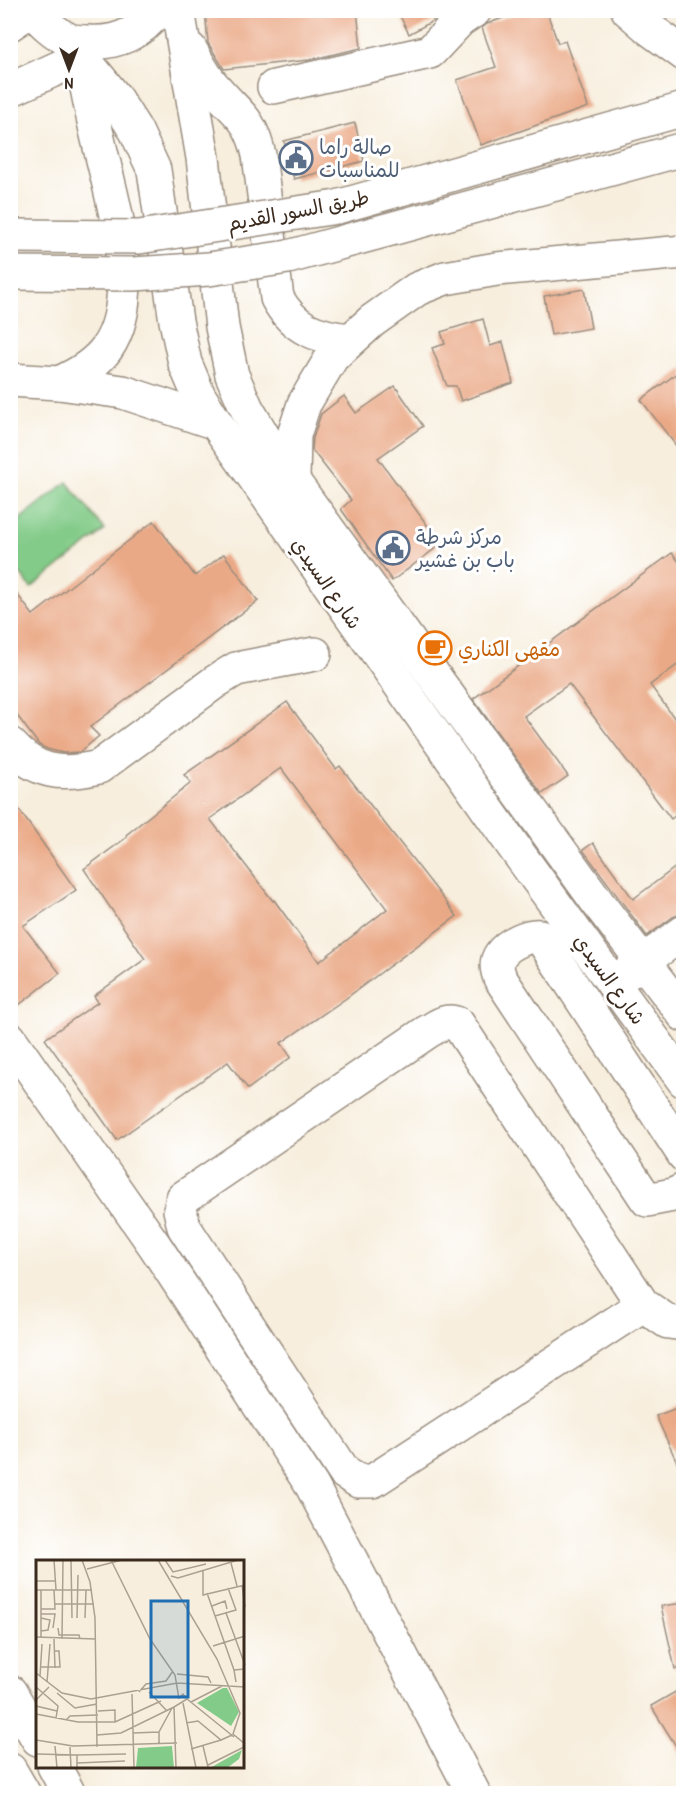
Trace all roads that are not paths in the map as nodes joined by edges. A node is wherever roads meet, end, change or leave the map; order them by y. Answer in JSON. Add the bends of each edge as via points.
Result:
{"nodes":[{"id":1,"x":32,"y":10,"type":"edge"},
{"id":2,"x":158,"y":10,"type":"edge"},
{"id":3,"x":475,"y":10,"type":"edge"},
{"id":4,"x":628,"y":10,"type":"edge"},
{"id":5,"x":180,"y":22,"type":"edge"},
{"id":6,"x":10,"y":24,"type":"edge"},
{"id":7,"x":76,"y":49,"type":"junction"},
{"id":8,"x":684,"y":54,"type":"edge"},
{"id":9,"x":274,"y":87,"type":"dead end"},
{"id":10,"x":10,"y":90,"type":"edge"},
{"id":11,"x":684,"y":109,"type":"edge"},
{"id":12,"x":684,"y":148,"type":"edge"},
{"id":13,"x":10,"y":236,"type":"edge"},
{"id":14,"x":684,"y":252,"type":"edge"},
{"id":15,"x":10,"y":273,"type":"edge"},
{"id":16,"x":350,"y":340,"type":"junction"},
{"id":17,"x":10,"y":380,"type":"edge"},
{"id":18,"x":59,"y":383,"type":"junction"},
{"id":19,"x":216,"y":423,"type":"junction"},
{"id":20,"x":293,"y":479,"type":"junction"},
{"id":21,"x":315,"y":654,"type":"dead end"},
{"id":22,"x":10,"y":744,"type":"edge"},
{"id":23,"x":542,"y":825,"type":"junction"},
{"id":24,"x":516,"y":850,"type":"junction"},
{"id":25,"x":684,"y":932,"type":"edge"},
{"id":26,"x":643,"y":961,"type":"junction"},
{"id":27,"x":613,"y":983,"type":"junction"},
{"id":28,"x":684,"y":1015,"type":"edge"},
{"id":29,"x":10,"y":1039,"type":"edge"},
{"id":30,"x":684,"y":1081,"type":"edge"},
{"id":31,"x":684,"y":1155,"type":"edge"},
{"id":32,"x":684,"y":1190,"type":"edge"},
{"id":33,"x":643,"y":1305,"type":"junction"},
{"id":34,"x":684,"y":1324,"type":"edge"},
{"id":35,"x":10,"y":1692,"type":"edge"},
{"id":36,"x":36,"y":1736,"type":"edge"},
{"id":37,"x":453,"y":1755,"type":"junction"},
{"id":38,"x":55,"y":1768,"type":"edge"},
{"id":39,"x":69,"y":1794,"type":"edge"},
{"id":40,"x":461,"y":1794,"type":"edge"},
{"id":41,"x":474,"y":1794,"type":"edge"}],
"edges":[{"from":1,"to":6,"type":"main road"},
{"from":1,"to":7,"type":"main road"},
{"from":2,"to":7,"type":"main road","via":[[148,23],[126,37]]},
{"from":3,"to":9,"type":"main road","via":[[430,52]]},
{"from":4,"to":8,"type":"main road"},
{"from":5,"to":16,"type":"main road","via":[[208,79],[249,124],[255,136],[278,298],[285,312],[322,337]]},
{"from":5,"to":20,"type":"main road","name":"شارع السيدي","via":[[232,375],[247,410]]},
{"from":7,"to":10,"type":"main road"},
{"from":7,"to":18,"type":"main road","via":[[117,213],[123,291],[119,323],[107,348],[80,374]]},
{"from":7,"to":19,"type":"main road","name":"شارع السيدي","via":[[113,95],[154,170],[185,363]]},
{"from":11,"to":13,"type":"main road","name":"طريق السور القديم","bridge":true,"via":[[337,207],[139,237]]},
{"from":12,"to":15,"type":"main road","name":"طريق السور القديم","bridge":true,"via":[[288,257],[209,269],[134,274]]},
{"from":14,"to":16,"type":"main road","via":[[497,269],[445,278],[417,289]]},
{"from":16,"to":20,"type":"main road","via":[[332,357],[304,404],[294,435]]},
{"from":17,"to":18,"type":"main road"},
{"from":18,"to":19,"type":"main road","via":[[123,392]]},
{"from":19,"to":24,"type":"main road","name":"شارع السيدي"},
{"from":20,"to":23,"type":"main road","name":"شارع السيدي"},
{"from":21,"to":22,"type":"main road","via":[[236,669],[99,767],[77,772],[53,771],[23,758]]},
{"from":23,"to":24,"type":"main road"},
{"from":23,"to":26,"type":"main road","name":"شارع السيدي"},
{"from":24,"to":27,"type":"main road","name":"شارع السيدي"},
{"from":25,"to":26,"type":"main road"},
{"from":26,"to":27,"type":"main road"},
{"from":26,"to":28,"type":"main road","name":"شارع السيدي"},
{"from":27,"to":30,"type":"main road","name":"شارع السيدي"},
{"from":29,"to":37,"type":"main road","via":[[155,1246],[312,1486]]},
{"from":31,"to":32,"type":"main road","via":[[540,936],[525,937],[500,954],[496,968],[500,978],[647,1200]]},
{"from":33,"to":33,"type":"main road","via":[[453,1021],[427,1032],[183,1198],[180,1210],[184,1227],[345,1473],[358,1481],[373,1481]]},
{"from":33,"to":34,"type":"main road","via":[[668,1322]]},
{"from":35,"to":36,"type":"main road"},
{"from":37,"to":40,"type":"main road"},
{"from":37,"to":41,"type":"main road"},
{"from":38,"to":39,"type":"main road"}]}
